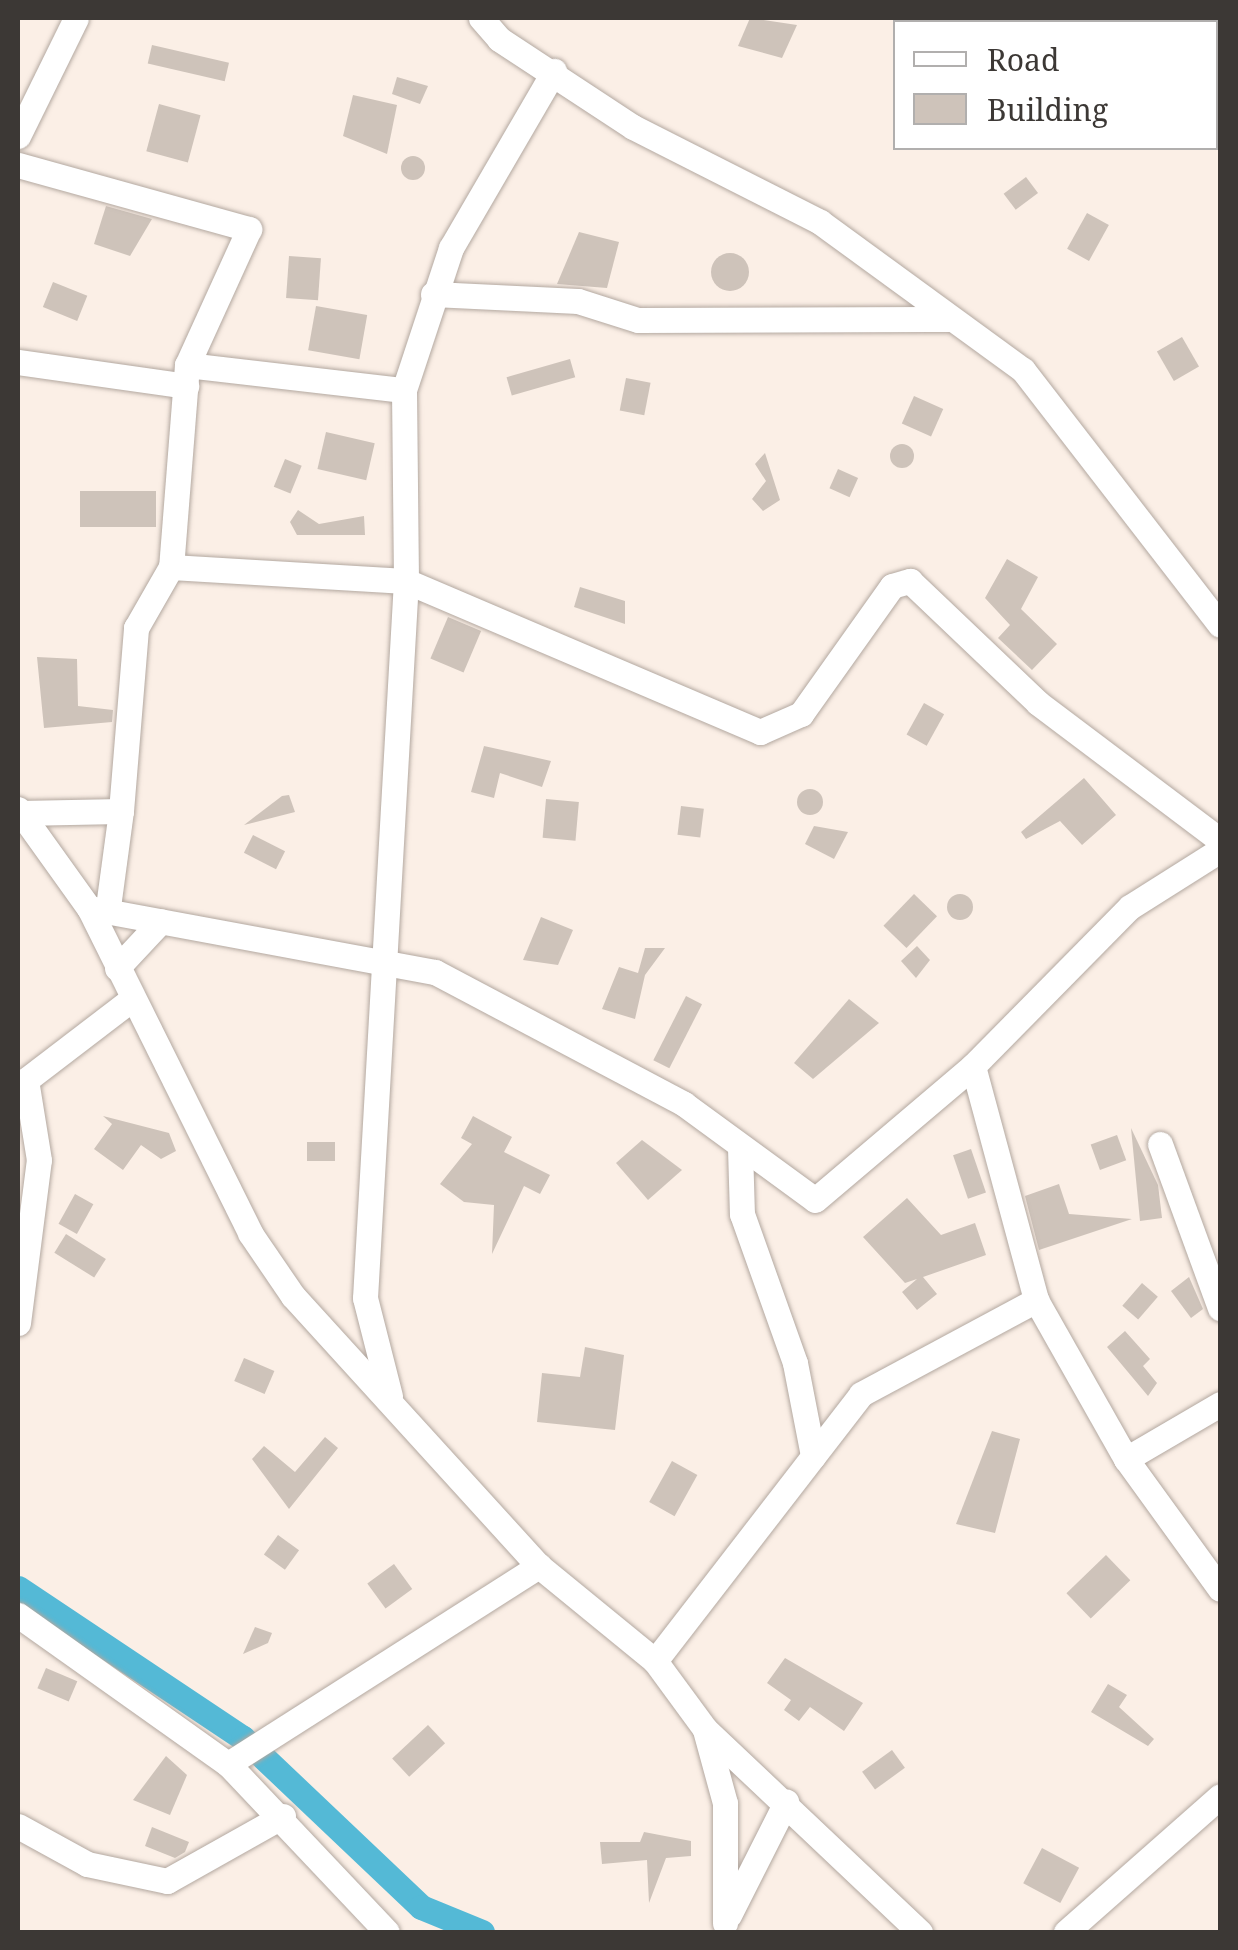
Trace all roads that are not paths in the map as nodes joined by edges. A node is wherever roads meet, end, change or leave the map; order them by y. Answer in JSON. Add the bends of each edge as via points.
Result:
{"nodes":[{"id":1,"x":76,"y":18,"type":"edge"},
{"id":2,"x":481,"y":18,"type":"edge"},
{"id":3,"x":554,"y":70,"type":"junction"},
{"id":4,"x":18,"y":136,"type":"edge"},
{"id":5,"x":18,"y":165,"type":"edge"},
{"id":6,"x":434,"y":294,"type":"junction"},
{"id":7,"x":949,"y":319,"type":"junction"},
{"id":8,"x":18,"y":362,"type":"edge"},
{"id":9,"x":186,"y":375,"type":"junction"},
{"id":10,"x":404,"y":390,"type":"junction"},
{"id":11,"x":171,"y":567,"type":"junction"},
{"id":12,"x":406,"y":581,"type":"junction"},
{"id":13,"x":1220,"y":624,"type":"edge"},
{"id":14,"x":19,"y":811,"type":"edge"},
{"id":15,"x":121,"y":812,"type":"junction"},
{"id":16,"x":1220,"y":840,"type":"edge"},
{"id":17,"x":1220,"y":850,"type":"edge"},
{"id":18,"x":99,"y":908,"type":"junction"},
{"id":19,"x":161,"y":921,"type":"junction"},
{"id":20,"x":383,"y":967,"type":"junction"},
{"id":21,"x":118,"y":968,"type":"junction"},
{"id":22,"x":132,"y":999,"type":"junction"},
{"id":23,"x":973,"y":1066,"type":"junction"},
{"id":24,"x":1160,"y":1144,"type":"dead end"},
{"id":25,"x":740,"y":1148,"type":"junction"},
{"id":26,"x":1036,"y":1300,"type":"junction"},
{"id":27,"x":1220,"y":1308,"type":"edge"},
{"id":28,"x":18,"y":1322,"type":"edge"},
{"id":29,"x":391,"y":1398,"type":"junction"},
{"id":30,"x":1220,"y":1404,"type":"edge"},
{"id":31,"x":813,"y":1456,"type":"junction"},
{"id":32,"x":1126,"y":1458,"type":"junction"},
{"id":33,"x":540,"y":1566,"type":"junction"},
{"id":34,"x":1220,"y":1590,"type":"edge"},
{"id":35,"x":18,"y":1615,"type":"edge"},
{"id":36,"x":655,"y":1661,"type":"junction"},
{"id":37,"x":704,"y":1729,"type":"junction"},
{"id":38,"x":228,"y":1764,"type":"junction"},
{"id":39,"x":1220,"y":1796,"type":"edge"},
{"id":40,"x":786,"y":1802,"type":"junction"},
{"id":41,"x":283,"y":1816,"type":"junction"},
{"id":42,"x":18,"y":1826,"type":"edge"},
{"id":43,"x":722,"y":1928,"type":"edge"},
{"id":44,"x":386,"y":1932,"type":"edge"},
{"id":45,"x":920,"y":1932,"type":"edge"},
{"id":46,"x":1066,"y":1932,"type":"edge"}],
"edges":[{"from":1,"to":4,"type":"street"},
{"from":2,"to":3,"type":"street","via":[[498,39]]},
{"from":3,"to":6,"type":"street","via":[[488,178]]},
{"from":3,"to":7,"type":"street","via":[[633,127],[820,222]]},
{"from":5,"to":9,"type":"street","via":[[249,228]]},
{"from":6,"to":7,"type":"street","via":[[578,301],[638,320]]},
{"from":6,"to":10,"type":"street"},
{"from":7,"to":13,"type":"street","via":[[1058,406]]},
{"from":8,"to":9,"type":"street"},
{"from":9,"to":10,"type":"street"},
{"from":9,"to":11,"type":"street"},
{"from":10,"to":12,"type":"street"},
{"from":11,"to":12,"type":"street"},
{"from":11,"to":15,"type":"street","via":[[136,628]]},
{"from":12,"to":16,"type":"street","via":[[760,732],[801,714],[892,586],[910,581],[1038,703]]},
{"from":12,"to":20,"type":"street"},
{"from":14,"to":15,"type":"street"},
{"from":14,"to":18,"type":"street"},
{"from":15,"to":18,"type":"street"},
{"from":17,"to":23,"type":"street","via":[[1130,907]]},
{"from":18,"to":19,"type":"street"},
{"from":18,"to":21,"type":"street"},
{"from":19,"to":20,"type":"street"},
{"from":19,"to":21,"type":"street"},
{"from":20,"to":25,"type":"street","via":[[466,985],[684,1104]]},
{"from":20,"to":29,"type":"street","via":[[365,1298]]},
{"from":21,"to":22,"type":"street"},
{"from":22,"to":28,"type":"street","via":[[26,1080],[39,1160]]},
{"from":22,"to":29,"type":"street","via":[[270,1266]]},
{"from":23,"to":25,"type":"street","via":[[815,1200]]},
{"from":23,"to":26,"type":"street"},
{"from":24,"to":27,"type":"street"},
{"from":25,"to":31,"type":"street","via":[[742,1214],[796,1363]]},
{"from":26,"to":31,"type":"street","via":[[861,1394]]},
{"from":26,"to":32,"type":"street"},
{"from":29,"to":33,"type":"street"},
{"from":30,"to":32,"type":"street"},
{"from":31,"to":36,"type":"street"},
{"from":32,"to":34,"type":"street"},
{"from":33,"to":36,"type":"street"},
{"from":33,"to":38,"type":"street"},
{"from":35,"to":38,"type":"street"},
{"from":36,"to":37,"type":"street"},
{"from":37,"to":40,"type":"street"},
{"from":37,"to":43,"type":"street","via":[[725,1803]]},
{"from":38,"to":41,"type":"street"},
{"from":39,"to":46,"type":"street"},
{"from":40,"to":43,"type":"street"},
{"from":40,"to":45,"type":"street"},
{"from":41,"to":42,"type":"street","via":[[167,1881],[87,1864]]},
{"from":41,"to":44,"type":"street"}]}
